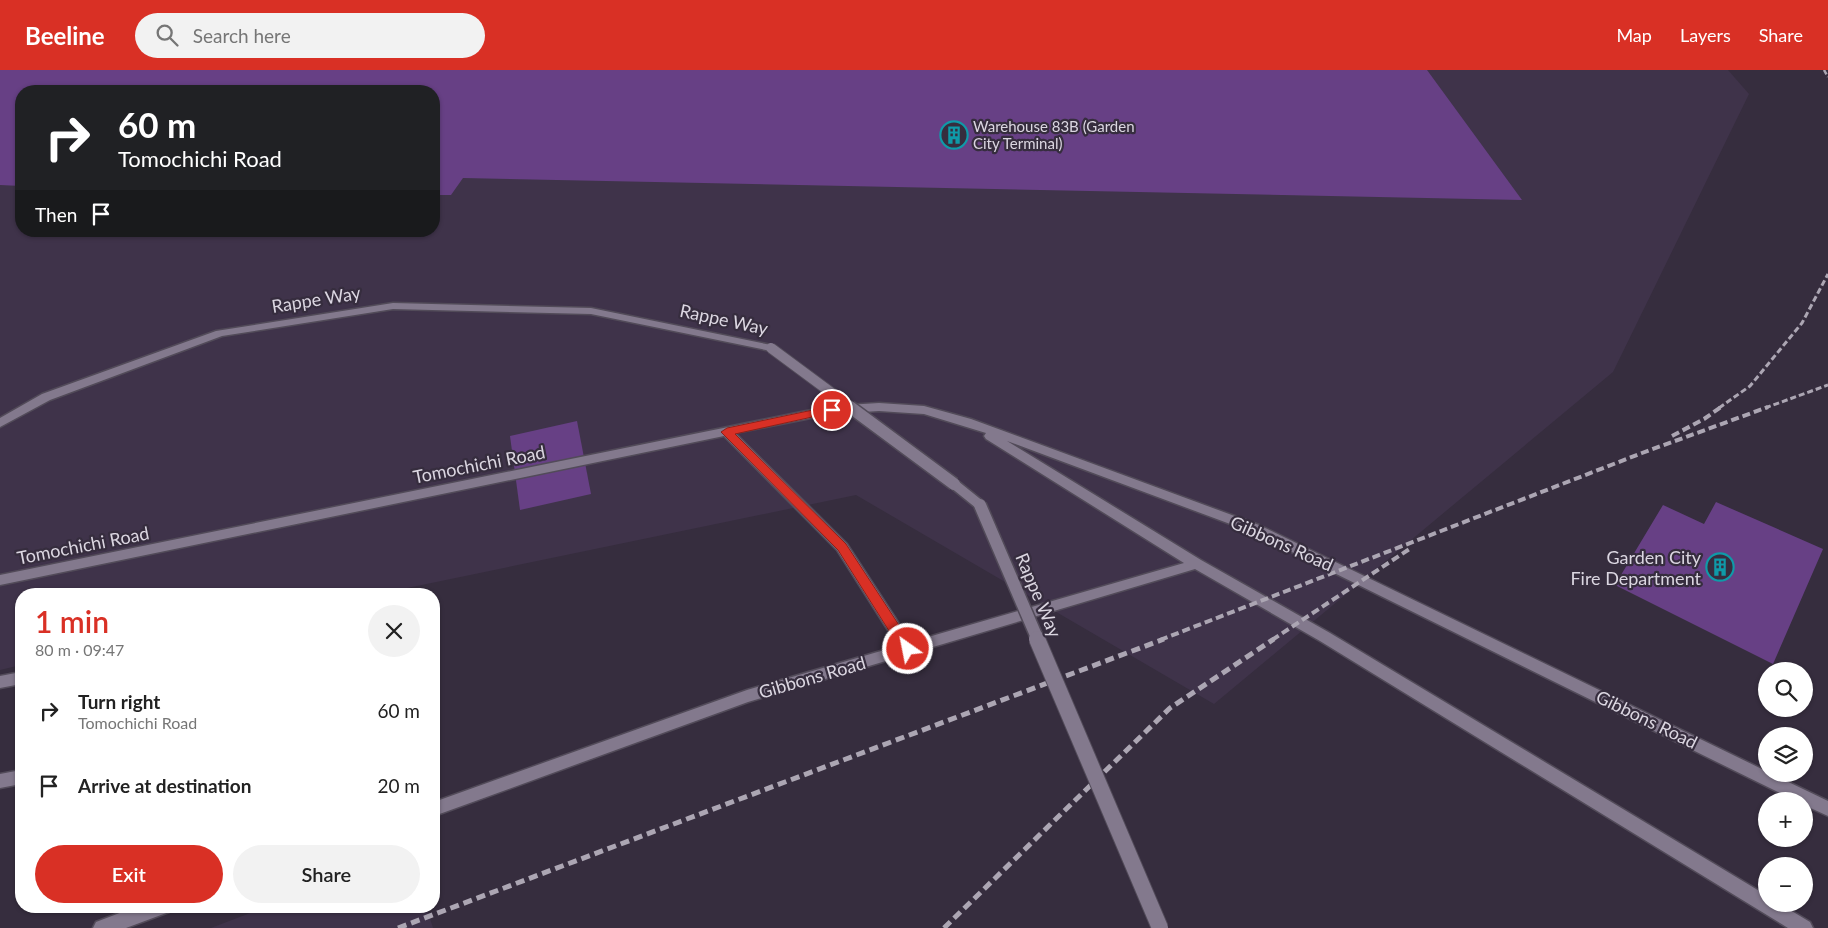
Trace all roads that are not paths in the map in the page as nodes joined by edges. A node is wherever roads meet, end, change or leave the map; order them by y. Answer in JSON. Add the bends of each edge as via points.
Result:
{"nodes":[{"id":1,"x":967,"y":422,"type":"junction"},
{"id":2,"x":0,"y":423,"type":"edge"},
{"id":3,"x":727,"y":432,"type":"junction"},
{"id":4,"x":1196,"y":564,"type":"junction"},
{"id":5,"x":0,"y":580,"type":"edge"},
{"id":6,"x":908,"y":649,"type":"junction"},
{"id":7,"x":15,"y":679,"type":"edge"},
{"id":8,"x":0,"y":682,"type":"edge"},
{"id":9,"x":15,"y":778,"type":"edge"},
{"id":10,"x":0,"y":781,"type":"edge"},
{"id":11,"x":440,"y":807,"type":"edge"},
{"id":12,"x":1828,"y":809,"type":"edge"},
{"id":13,"x":144,"y":913,"type":"edge"},
{"id":14,"x":102,"y":928,"type":"edge"},
{"id":15,"x":1160,"y":928,"type":"edge"},
{"id":16,"x":1804,"y":928,"type":"edge"}],
"edges":[{"from":1,"to":3,"type":"street","name":"Tomochichi Road","via":[[924,410],[879,407],[832,410]]},
{"from":1,"to":4,"type":"street"},
{"from":1,"to":12,"type":"street","name":"Gibbons Road","via":[[1254,528]]},
{"from":2,"to":15,"type":"street","name":"Rappe Way","bridge":true,"via":[[46,398],[220,332],[393,306],[591,311],[771,348],[980,505]]},
{"from":3,"to":5,"type":"street","name":"Tomochichi Road"},
{"from":3,"to":6,"type":"street","via":[[842,547]]},
{"from":4,"to":6,"type":"street","name":"Gibbons Road"},
{"from":4,"to":16,"type":"street","via":[[1325,637]]},
{"from":6,"to":11,"type":"street","name":"Gibbons Road","via":[[747,696]]},
{"from":7,"to":8,"type":"street"},
{"from":9,"to":10,"type":"street"},
{"from":13,"to":14,"type":"street"}]}
